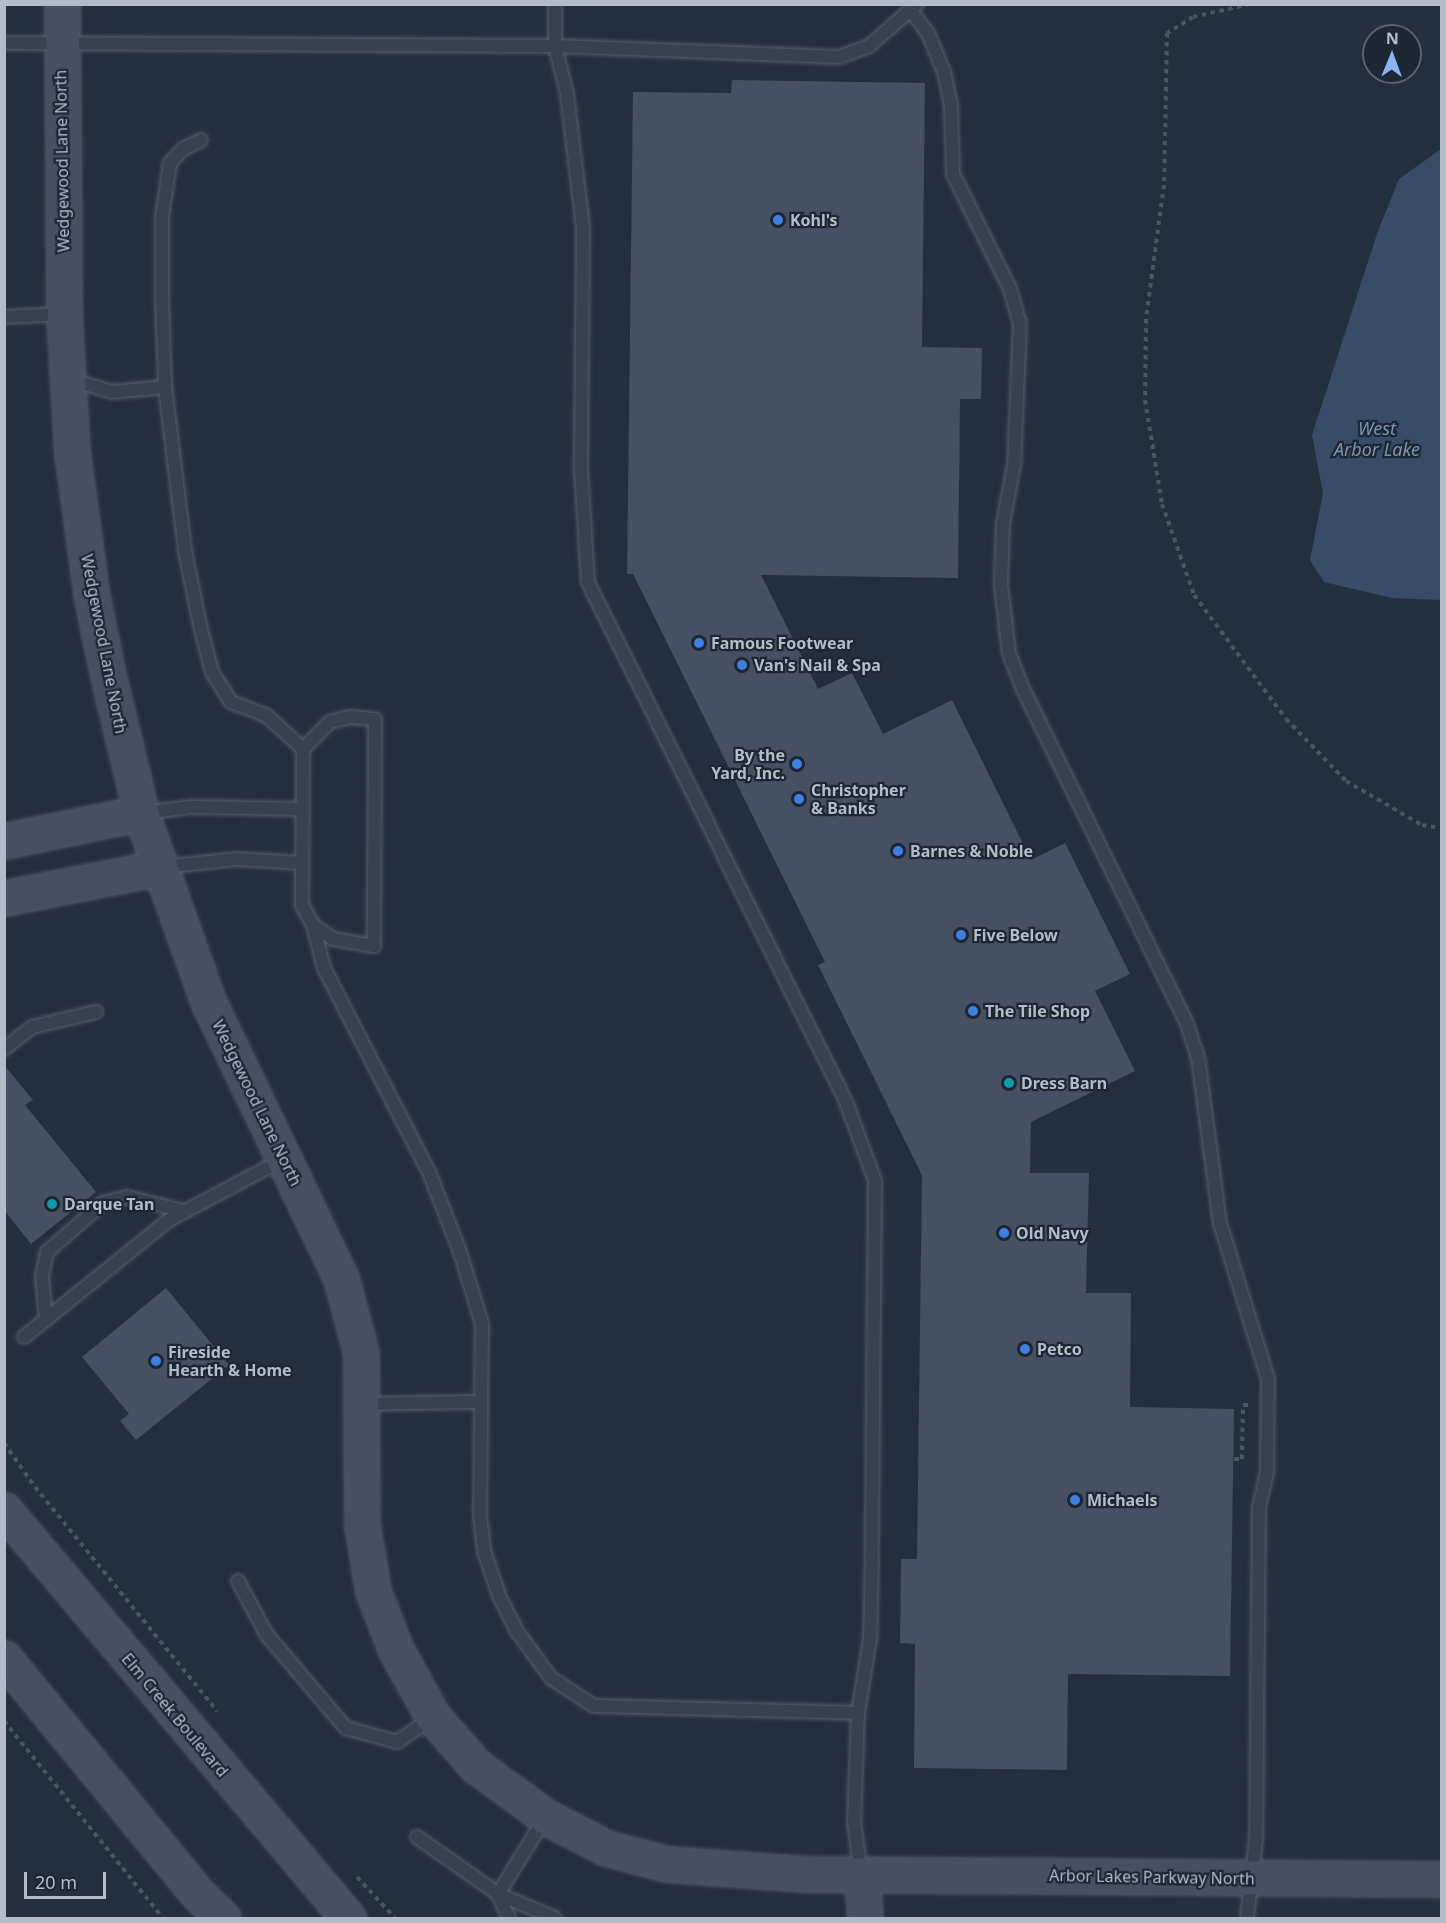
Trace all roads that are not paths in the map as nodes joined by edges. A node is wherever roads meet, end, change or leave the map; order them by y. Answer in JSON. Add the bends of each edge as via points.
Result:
{"nodes":[{"id":1,"x":62,"y":4,"type":"edge"},
{"id":2,"x":555,"y":4,"type":"edge"},
{"id":3,"x":915,"y":8,"type":"edge"},
{"id":4,"x":4,"y":43,"type":"edge"},
{"id":5,"x":60,"y":43,"type":"junction"},
{"id":6,"x":555,"y":46,"type":"junction"},
{"id":7,"x":201,"y":140,"type":"dead end"},
{"id":8,"x":64,"y":314,"type":"junction"},
{"id":9,"x":4,"y":317,"type":"edge"},
{"id":10,"x":68,"y":379,"type":"junction"},
{"id":11,"x":165,"y":387,"type":"junction"},
{"id":12,"x":303,"y":749,"type":"junction"},
{"id":13,"x":303,"y":809,"type":"junction"},
{"id":14,"x":141,"y":813,"type":"junction"},
{"id":15,"x":4,"y":841,"type":"edge"},
{"id":16,"x":301,"y":863,"type":"junction"},
{"id":17,"x":159,"y":868,"type":"junction"},
{"id":18,"x":4,"y":898,"type":"edge"},
{"id":19,"x":312,"y":926,"type":"junction"},
{"id":20,"x":96,"y":1012,"type":"dead end"},
{"id":21,"x":4,"y":1048,"type":"edge"},
{"id":22,"x":283,"y":1160,"type":"junction"},
{"id":23,"x":183,"y":1211,"type":"junction"},
{"id":24,"x":46,"y":1320,"type":"junction"},
{"id":25,"x":24,"y":1337,"type":"dead end"},
{"id":26,"x":480,"y":1402,"type":"junction"},
{"id":27,"x":363,"y":1404,"type":"junction"},
{"id":28,"x":4,"y":1510,"type":"edge"},
{"id":29,"x":238,"y":1581,"type":"dead end"},
{"id":30,"x":4,"y":1658,"type":"edge"},
{"id":31,"x":858,"y":1713,"type":"junction"},
{"id":32,"x":433,"y":1717,"type":"junction"},
{"id":33,"x":546,"y":1817,"type":"junction"},
{"id":34,"x":417,"y":1837,"type":"dead end"},
{"id":35,"x":861,"y":1875,"type":"junction"},
{"id":36,"x":1252,"y":1878,"type":"junction"},
{"id":37,"x":1442,"y":1880,"type":"edge"},
{"id":38,"x":498,"y":1894,"type":"junction"},
{"id":39,"x":223,"y":1918,"type":"edge"},
{"id":40,"x":348,"y":1918,"type":"edge"},
{"id":41,"x":509,"y":1918,"type":"edge"},
{"id":42,"x":555,"y":1918,"type":"edge"},
{"id":43,"x":865,"y":1918,"type":"edge"},
{"id":44,"x":1247,"y":1918,"type":"edge"}],
"edges":[{"from":1,"to":5,"type":"street","name":"Wedgewood Lane North"},
{"from":2,"to":6,"type":"lane"},
{"from":3,"to":6,"type":"lane","via":[[869,46],[839,57]]},
{"from":3,"to":36,"type":"lane","via":[[944,72],[951,106],[953,174],[1010,289],[1020,324],[1014,465],[1003,524],[1001,585],[1009,653],[1186,1021],[1198,1057],[1220,1224],[1268,1379],[1267,1472],[1259,1506]]},
{"from":4,"to":5,"type":"lane"},
{"from":5,"to":6,"type":"lane"},
{"from":5,"to":8,"type":"street","name":"Wedgewood Lane North"},
{"from":6,"to":31,"type":"lane","via":[[567,94],[583,228],[581,470],[588,582],[846,1102],[875,1181],[870,1639]]},
{"from":7,"to":11,"type":"lane","via":[[183,149],[170,163],[168,174],[162,218]]},
{"from":8,"to":9,"type":"lane"},
{"from":8,"to":10,"type":"street","name":"Wedgewood Lane North"},
{"from":10,"to":11,"type":"lane","via":[[112,392]]},
{"from":10,"to":14,"type":"street","name":"Wedgewood Lane North","via":[[72,451],[92,598]]},
{"from":11,"to":12,"type":"lane","via":[[185,551],[212,672],[231,702],[267,716]]},
{"from":12,"to":13,"type":"lane"},
{"from":12,"to":19,"type":"lane","via":[[330,722],[350,717],[375,719],[374,946],[333,939]]},
{"from":13,"to":14,"type":"lane","via":[[192,807]]},
{"from":13,"to":16,"type":"lane"},
{"from":14,"to":15,"type":"street"},
{"from":14,"to":17,"type":"street","name":"Wedgewood Lane North"},
{"from":16,"to":17,"type":"lane","via":[[237,859]]},
{"from":16,"to":19,"type":"lane","via":[[302,906]]},
{"from":17,"to":18,"type":"street"},
{"from":17,"to":22,"type":"street","name":"Wedgewood Lane North","via":[[208,1001]]},
{"from":19,"to":26,"type":"lane","via":[[324,968],[429,1172],[460,1252],[482,1324]]},
{"from":20,"to":21,"type":"lane","via":[[32,1027]]},
{"from":22,"to":23,"type":"lane"},
{"from":22,"to":27,"type":"street","name":"Wedgewood Lane North","via":[[341,1278],[361,1353]]},
{"from":23,"to":24,"type":"lane"},
{"from":23,"to":24,"type":"lane","via":[[127,1197],[103,1203],[47,1252],[42,1276]]},
{"from":24,"to":25,"type":"lane"},
{"from":26,"to":27,"type":"lane"},
{"from":26,"to":31,"type":"lane","via":[[480,1516],[485,1554],[516,1630],[551,1678],[594,1706]]},
{"from":27,"to":32,"type":"street","name":"Wedgewood Lane North","via":[[363,1524],[373,1591],[396,1650]]},
{"from":28,"to":40,"type":"street","name":"Elm Creek Boulevard"},
{"from":29,"to":32,"type":"lane","via":[[267,1635],[346,1728],[397,1742]]},
{"from":30,"to":39,"type":"street"},
{"from":31,"to":35,"type":"lane","via":[[854,1822]]},
{"from":32,"to":33,"type":"street","name":"Wedgewood Lane North","via":[[476,1766]]},
{"from":33,"to":35,"type":"street","name":"Wedgewood Lane North","via":[[606,1848],[667,1864],[700,1870]]},
{"from":33,"to":38,"type":"lane"},
{"from":34,"to":38,"type":"lane"},
{"from":35,"to":36,"type":"street","name":"Arbor Lakes Parkway North"},
{"from":35,"to":43,"type":"street"},
{"from":36,"to":37,"type":"street","name":"Arbor Lakes Parkway North"},
{"from":36,"to":44,"type":"lane"},
{"from":38,"to":41,"type":"lane"},
{"from":38,"to":42,"type":"lane"}]}
